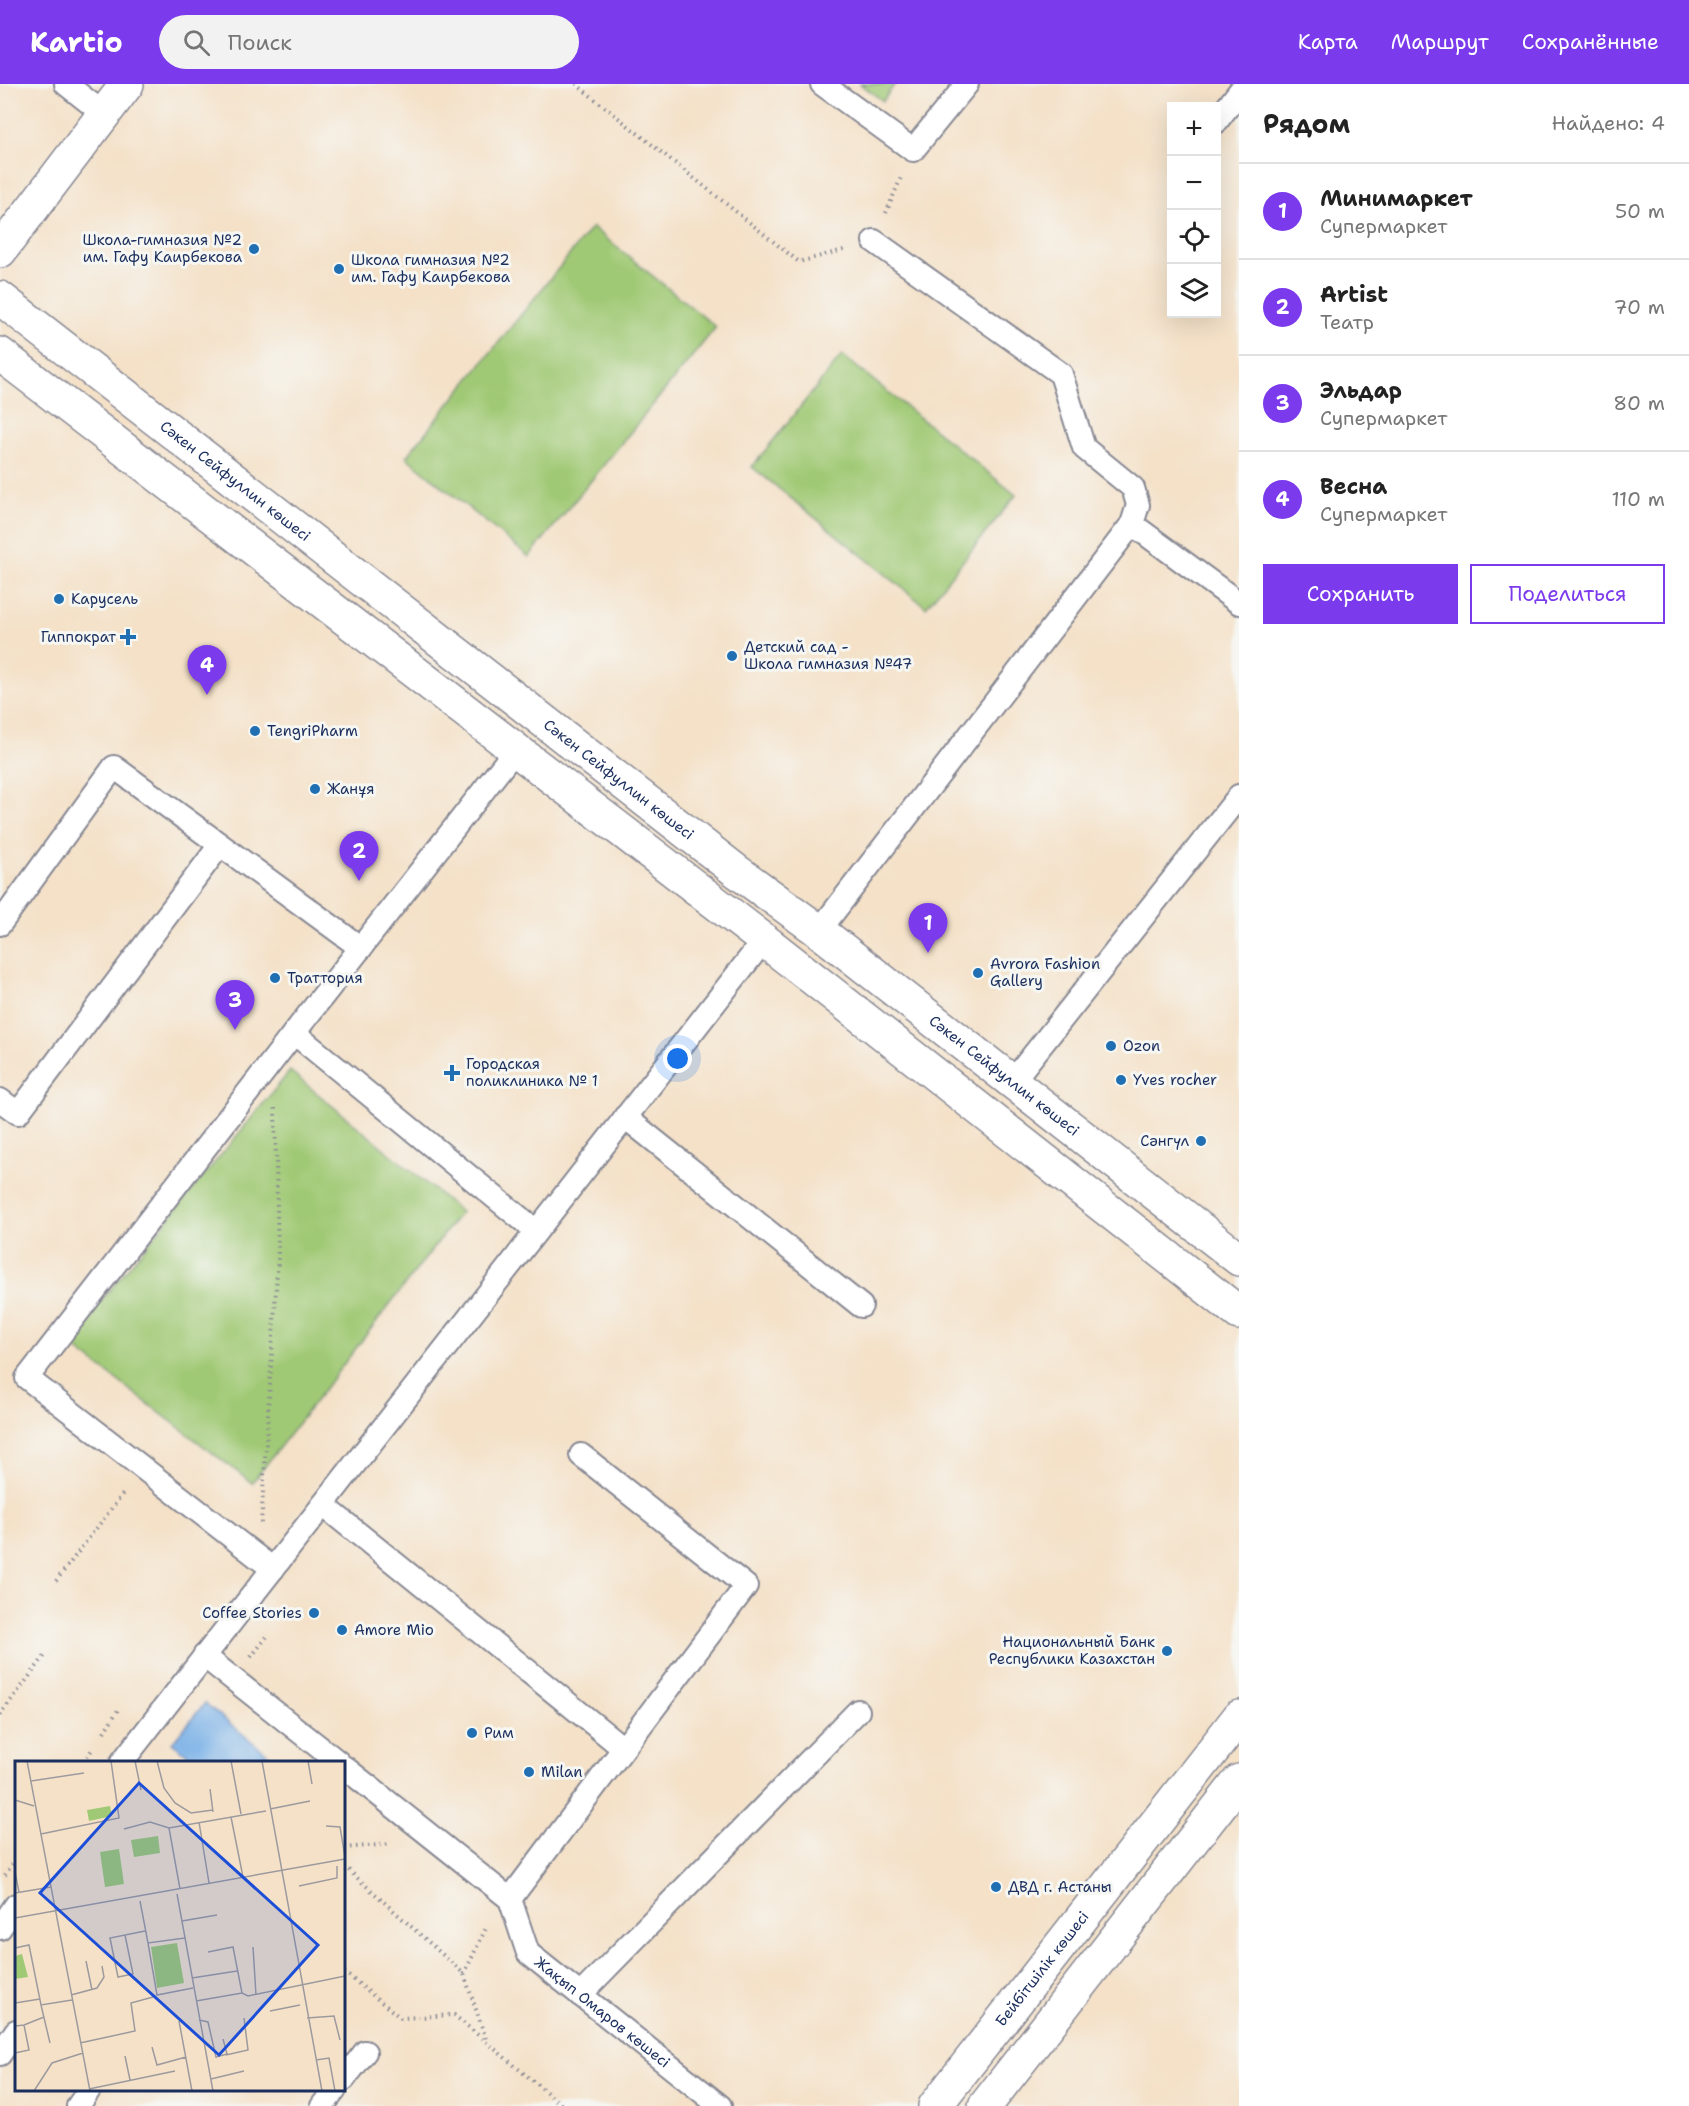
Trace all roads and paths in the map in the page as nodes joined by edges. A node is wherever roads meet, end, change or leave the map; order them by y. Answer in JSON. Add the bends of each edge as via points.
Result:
{"nodes":[{"id":1,"x":66,"y":84,"type":"edge"},
{"id":2,"x":127,"y":84,"type":"edge"},
{"id":3,"x":576,"y":84,"type":"edge"},
{"id":4,"x":822,"y":84,"type":"edge"},
{"id":5,"x":967,"y":84,"type":"edge"},
{"id":6,"x":1239,"y":92,"type":"edge"},
{"id":7,"x":104,"y":114,"type":"junction"},
{"id":8,"x":1221,"y":115,"type":"edge"},
{"id":9,"x":913,"y":150,"type":"junction"},
{"id":10,"x":874,"y":241,"type":"junction"},
{"id":11,"x":0,"y":251,"type":"edge"},
{"id":12,"x":0,"y":298,"type":"edge"},
{"id":13,"x":0,"y":354,"type":"edge"},
{"id":14,"x":1132,"y":524,"type":"junction"},
{"id":15,"x":1239,"y":603,"type":"edge"},
{"id":16,"x":516,"y":749,"type":"junction"},
{"id":17,"x":1239,"y":796,"type":"edge"},
{"id":18,"x":220,"y":845,"type":"junction"},
{"id":19,"x":0,"y":924,"type":"edge"},
{"id":20,"x":819,"y":931,"type":"junction"},
{"id":21,"x":764,"y":940,"type":"junction"},
{"id":22,"x":360,"y":948,"type":"junction"},
{"id":23,"x":294,"y":1033,"type":"junction"},
{"id":24,"x":274,"y":1059,"type":"junction"},
{"id":25,"x":1012,"y":1082,"type":"junction"},
{"id":26,"x":0,"y":1100,"type":"edge"},
{"id":27,"x":625,"y":1117,"type":"junction"},
{"id":28,"x":536,"y":1231,"type":"junction"},
{"id":29,"x":1239,"y":1259,"type":"edge"},
{"id":30,"x":861,"y":1305,"type":"dead end"},
{"id":31,"x":1239,"y":1313,"type":"edge"},
{"id":32,"x":581,"y":1455,"type":"dead end"},
{"id":33,"x":142,"y":1467,"type":"junction"},
{"id":34,"x":322,"y":1505,"type":"junction"},
{"id":35,"x":261,"y":1532,"type":"dead end"},
{"id":36,"x":273,"y":1569,"type":"junction"},
{"id":37,"x":56,"y":1581,"type":"dead end"},
{"id":38,"x":47,"y":1653,"type":"dead end"},
{"id":39,"x":204,"y":1656,"type":"junction"},
{"id":40,"x":858,"y":1711,"type":"dead end"},
{"id":41,"x":0,"y":1715,"type":"edge"},
{"id":42,"x":1239,"y":1717,"type":"edge"},
{"id":43,"x":623,"y":1748,"type":"junction"},
{"id":44,"x":123,"y":1761,"type":"edge"},
{"id":45,"x":337,"y":1761,"type":"edge"},
{"id":46,"x":345,"y":1768,"type":"edge"},
{"id":47,"x":1239,"y":1781,"type":"edge"},
{"id":48,"x":396,"y":1843,"type":"dead end"},
{"id":49,"x":345,"y":1848,"type":"edge"},
{"id":50,"x":15,"y":1860,"type":"edge"},
{"id":51,"x":345,"y":1867,"type":"edge"},
{"id":52,"x":0,"y":1879,"type":"edge"},
{"id":53,"x":510,"y":1899,"type":"junction"},
{"id":54,"x":15,"y":1906,"type":"edge"},
{"id":55,"x":0,"y":1928,"type":"edge"},
{"id":56,"x":345,"y":1973,"type":"edge"},
{"id":57,"x":580,"y":1995,"type":"junction"},
{"id":58,"x":15,"y":2032,"type":"edge"},
{"id":59,"x":487,"y":2043,"type":"junction"},
{"id":60,"x":365,"y":2052,"type":"dead end"},
{"id":61,"x":0,"y":2054,"type":"edge"},
{"id":62,"x":345,"y":2078,"type":"edge"},
{"id":63,"x":88,"y":2091,"type":"edge"},
{"id":64,"x":334,"y":2091,"type":"edge"},
{"id":65,"x":78,"y":2106,"type":"edge"},
{"id":66,"x":322,"y":2106,"type":"edge"},
{"id":67,"x":563,"y":2106,"type":"edge"},
{"id":68,"x":720,"y":2106,"type":"edge"},
{"id":69,"x":935,"y":2106,"type":"edge"},
{"id":70,"x":985,"y":2106,"type":"edge"}],
"edges":[{"from":1,"to":7,"type":"lane"},
{"from":2,"to":7,"type":"main road"},
{"from":3,"to":10,"type":"path","via":[[799,262]]},
{"from":4,"to":9,"type":"lane"},
{"from":5,"to":9,"type":"lane"},
{"from":6,"to":8,"type":"lane"},
{"from":7,"to":11,"type":"main road"},
{"from":9,"to":10,"type":"path"},
{"from":10,"to":14,"type":"lane","via":[[1061,375],[1084,448],[1133,488],[1138,505]]},
{"from":12,"to":20,"type":"main road","name":"Сәкен Сейфуллин көшесі","via":[[735,870]]},
{"from":13,"to":16,"type":"main road"},
{"from":14,"to":15,"type":"lane"},
{"from":14,"to":20,"type":"lane"},
{"from":16,"to":21,"type":"main road"},
{"from":16,"to":22,"type":"lane"},
{"from":17,"to":25,"type":"lane"},
{"from":18,"to":19,"type":"lane","via":[[114,767]]},
{"from":18,"to":22,"type":"lane"},
{"from":18,"to":26,"type":"lane","via":[[18,1113]]},
{"from":20,"to":25,"type":"main road","name":"Сәкен Сейфуллин көшесі"},
{"from":21,"to":27,"type":"lane"},
{"from":21,"to":31,"type":"main road"},
{"from":22,"to":23,"type":"lane"},
{"from":23,"to":24,"type":"lane"},
{"from":23,"to":28,"type":"lane"},
{"from":24,"to":33,"type":"lane","via":[[27,1378]]},
{"from":24,"to":35,"type":"path","via":[[278,1258]]},
{"from":25,"to":29,"type":"main road","name":"Сәкен Сейфуллин көшесі"},
{"from":27,"to":28,"type":"lane"},
{"from":27,"to":30,"type":"lane"},
{"from":28,"to":34,"type":"lane"},
{"from":32,"to":43,"type":"lane","via":[[746,1586]]},
{"from":33,"to":36,"type":"lane"},
{"from":33,"to":37,"type":"path"},
{"from":34,"to":36,"type":"lane"},
{"from":34,"to":43,"type":"lane"},
{"from":36,"to":39,"type":"lane"},
{"from":38,"to":41,"type":"path"},
{"from":39,"to":44,"type":"lane"},
{"from":39,"to":45,"type":"lane"},
{"from":40,"to":57,"type":"lane"},
{"from":42,"to":69,"type":"main road","name":"Бейбітшілік көшесі"},
{"from":43,"to":53,"type":"lane"},
{"from":46,"to":53,"type":"lane"},
{"from":47,"to":70,"type":"main road"},
{"from":48,"to":49,"type":"path"},
{"from":50,"to":52,"type":"path"},
{"from":51,"to":59,"type":"path","via":[[464,1974]]},
{"from":53,"to":57,"type":"lane","name":"Жақып Омаров көшесі","via":[[528,1953]]},
{"from":54,"to":55,"type":"lane"},
{"from":56,"to":59,"type":"path","via":[[401,2018],[454,2015]]},
{"from":57,"to":68,"type":"lane","name":"Жақып Омаров көшесі"},
{"from":58,"to":61,"type":"lane"},
{"from":59,"to":67,"type":"path"},
{"from":60,"to":62,"type":"lane"},
{"from":63,"to":65,"type":"lane"},
{"from":64,"to":66,"type":"lane"}]}
